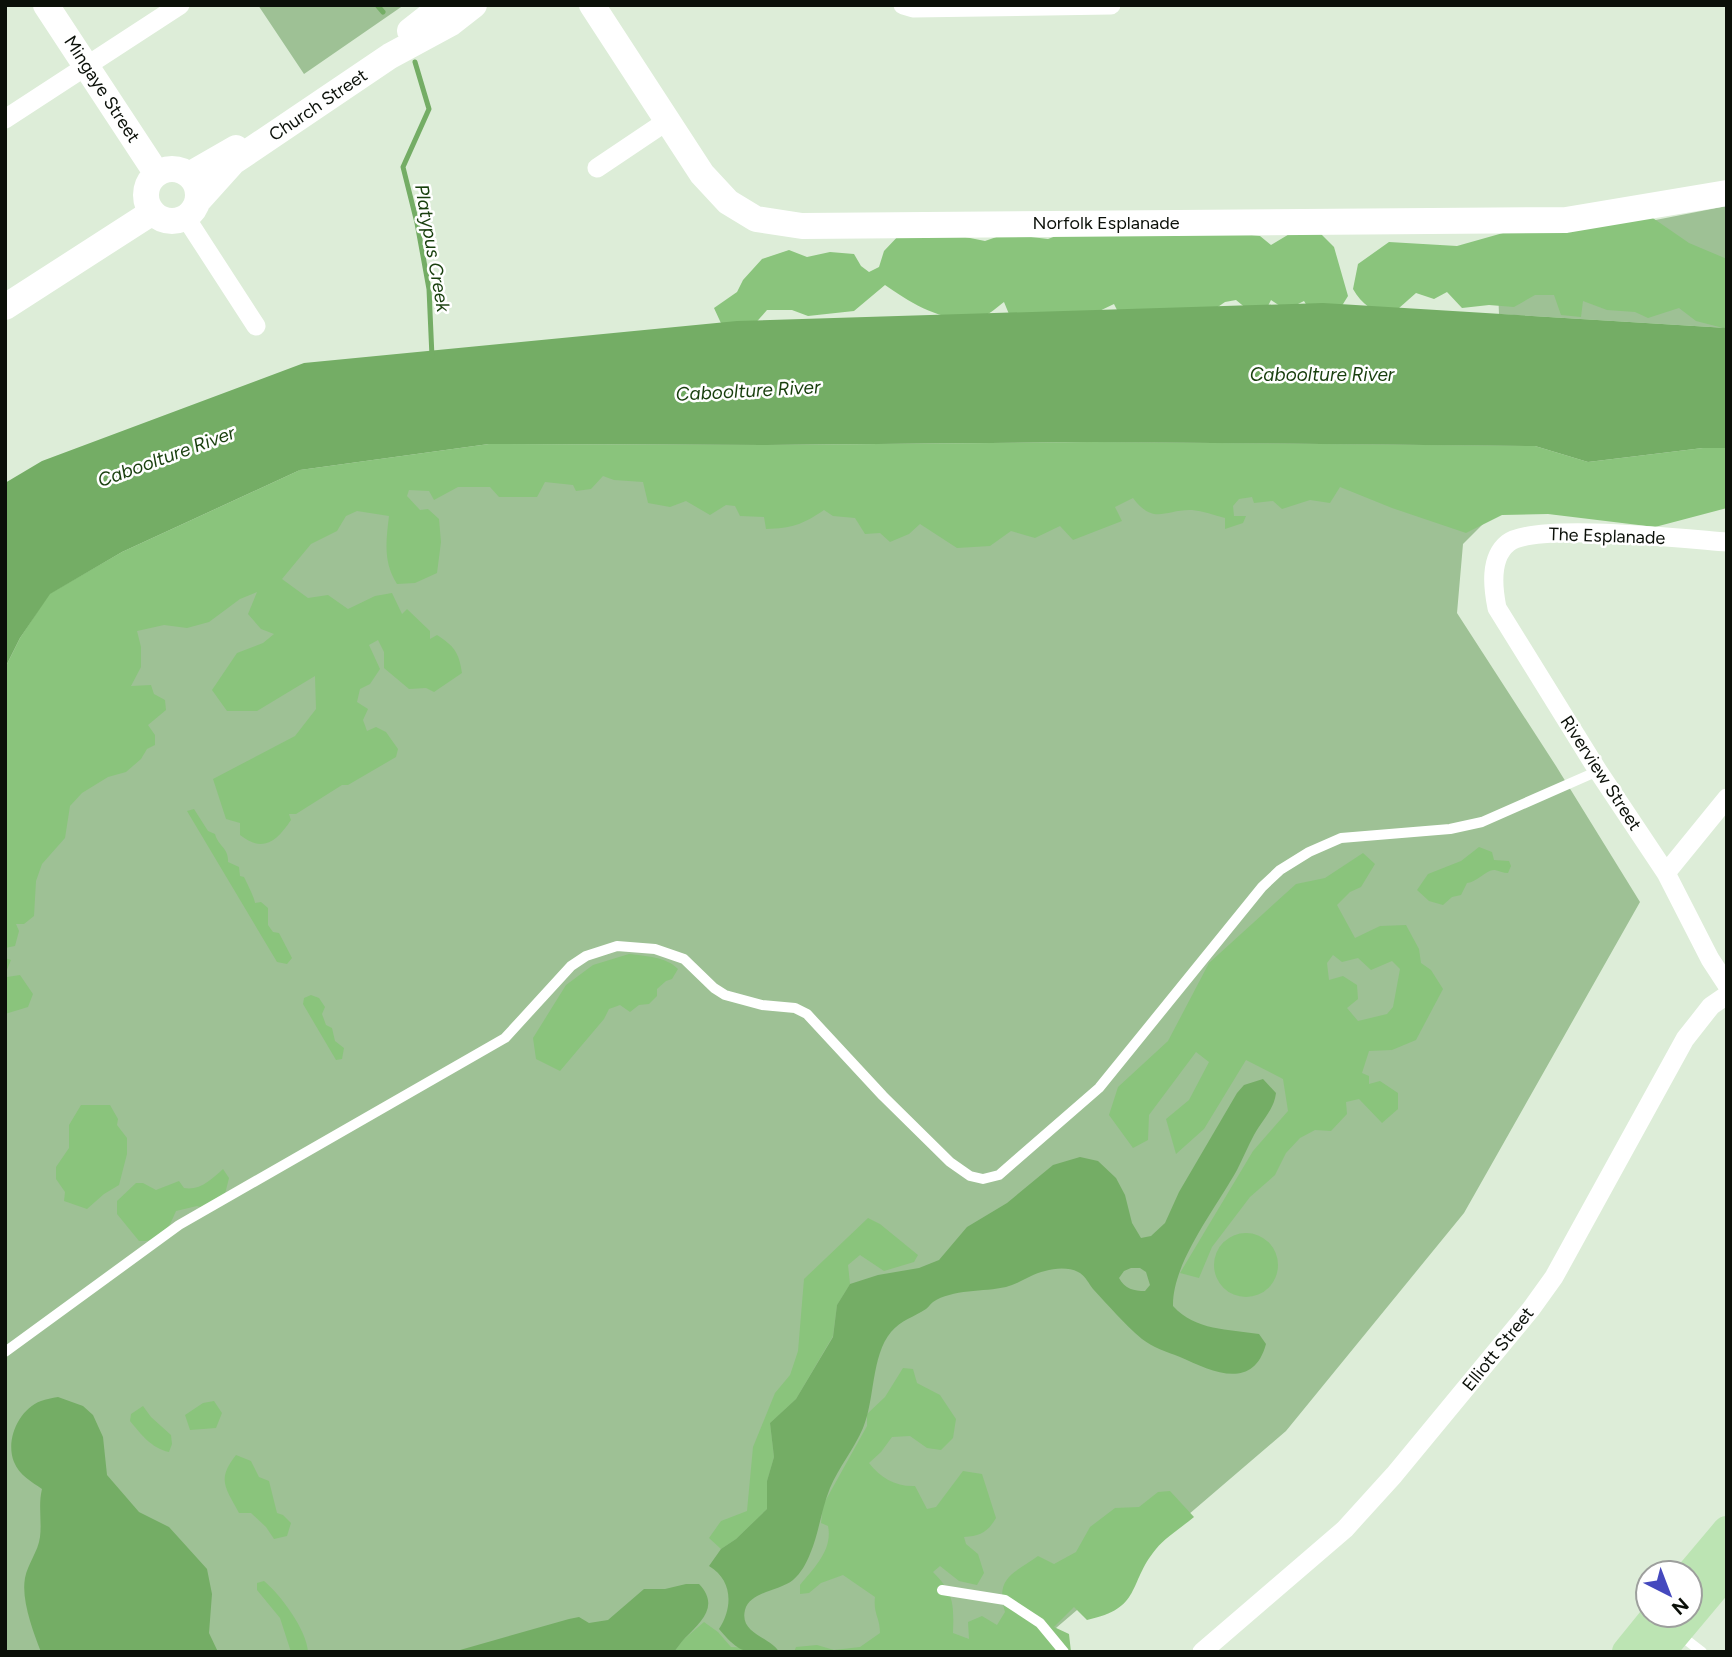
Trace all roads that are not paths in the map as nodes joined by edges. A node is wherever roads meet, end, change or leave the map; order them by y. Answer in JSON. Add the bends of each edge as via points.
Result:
{"nodes":[{"id":1,"x":46,"y":5,"type":"edge"},
{"id":2,"x":180,"y":5,"type":"edge"},
{"id":3,"x":474,"y":5,"type":"edge"},
{"id":4,"x":592,"y":5,"type":"edge"},
{"id":5,"x":903,"y":5,"type":"edge"},
{"id":6,"x":1111,"y":5,"type":"edge"},
{"id":7,"x":445,"y":12,"type":"edge"},
{"id":8,"x":87,"y":66,"type":"junction"},
{"id":9,"x":5,"y":119,"type":"edge"},
{"id":10,"x":667,"y":121,"type":"junction"},
{"id":11,"x":597,"y":168,"type":"dead end"},
{"id":12,"x":157,"y":174,"type":"junction"},
{"id":13,"x":188,"y":175,"type":"junction"},
{"id":14,"x":1727,"y":193,"type":"edge"},
{"id":15,"x":192,"y":210,"type":"junction"},
{"id":16,"x":151,"y":213,"type":"junction"},
{"id":17,"x":5,"y":307,"type":"edge"},
{"id":18,"x":256,"y":326,"type":"dead end"},
{"id":19,"x":1727,"y":542,"type":"edge"},
{"id":20,"x":1498,"y":558,"type":"joint"},
{"id":21,"x":1598,"y":771,"type":"junction"},
{"id":22,"x":1727,"y":798,"type":"edge"},
{"id":23,"x":1666,"y":873,"type":"junction"},
{"id":24,"x":1727,"y":985,"type":"edge"},
{"id":25,"x":1727,"y":995,"type":"edge"},
{"id":26,"x":5,"y":1352,"type":"edge"},
{"id":27,"x":1727,"y":1531,"type":"edge"},
{"id":28,"x":1703,"y":1559,"type":"edge"},
{"id":29,"x":1727,"y":1572,"type":"edge"},
{"id":30,"x":942,"y":1590,"type":"dead end"},
{"id":31,"x":1665,"y":1633,"type":"edge"},
{"id":32,"x":1064,"y":1652,"type":"edge"},
{"id":33,"x":1202,"y":1652,"type":"edge"},
{"id":34,"x":1627,"y":1652,"type":"edge"},
{"id":35,"x":1702,"y":1652,"type":"edge"}],
"edges":[{"from":1,"to":8,"type":"street","name":"Mingaye Street"},
{"from":2,"to":8,"type":"street"},
{"from":3,"to":7,"type":"street"},
{"from":4,"to":10,"type":"street","name":"Norfolk Esplanade"},
{"from":5,"to":6,"type":"street"},
{"from":7,"to":13,"type":"street","name":"Church Street"},
{"from":7,"to":15,"type":"street","name":"Church Street","via":[[390,57],[233,162]]},
{"from":8,"to":9,"type":"street"},
{"from":8,"to":12,"type":"street","name":"Mingaye Street"},
{"from":10,"to":11,"type":"street"},
{"from":10,"to":14,"type":"street","name":"Norfolk Esplanade","via":[[702,174],[728,202],[756,219],[802,226],[1566,220]]},
{"from":12,"to":13,"type":"street","via":[[173,169]]},
{"from":12,"to":16,"type":"street","via":[[146,188]]},
{"from":13,"to":15,"type":"street","via":[[197,187]]},
{"from":15,"to":16,"type":"street","via":[[179,221],[164,221]]},
{"from":15,"to":18,"type":"street"},
{"from":16,"to":17,"type":"street"},
{"from":19,"to":20,"type":"street","name":"The Esplanade","via":[[1547,532],[1508,543]]},
{"from":20,"to":21,"type":"street","name":"Riverview Street","via":[[1493,584],[1497,608]]},
{"from":21,"to":23,"type":"street","name":"Riverview Street"},
{"from":21,"to":26,"type":"lane","via":[[1482,822],[1341,838],[1280,870],[1099,1088],[999,1175],[970,1177],[950,1162],[807,1014],[725,995],[684,959],[655,948],[617,946],[571,966],[505,1038],[179,1225]]},
{"from":22,"to":23,"type":"street"},
{"from":23,"to":24,"type":"street","name":"Riverview Street"},
{"from":25,"to":33,"type":"street","name":"Elliott Street","via":[[1711,1006],[1685,1039],[1554,1277],[1531,1309],[1345,1530]]},
{"from":27,"to":28,"type":"main road"},
{"from":29,"to":31,"type":"main road"},
{"from":30,"to":32,"type":"lane","via":[[1005,1600],[1041,1623]]},
{"from":31,"to":34,"type":"main road"},
{"from":31,"to":35,"type":"lane"}]}
